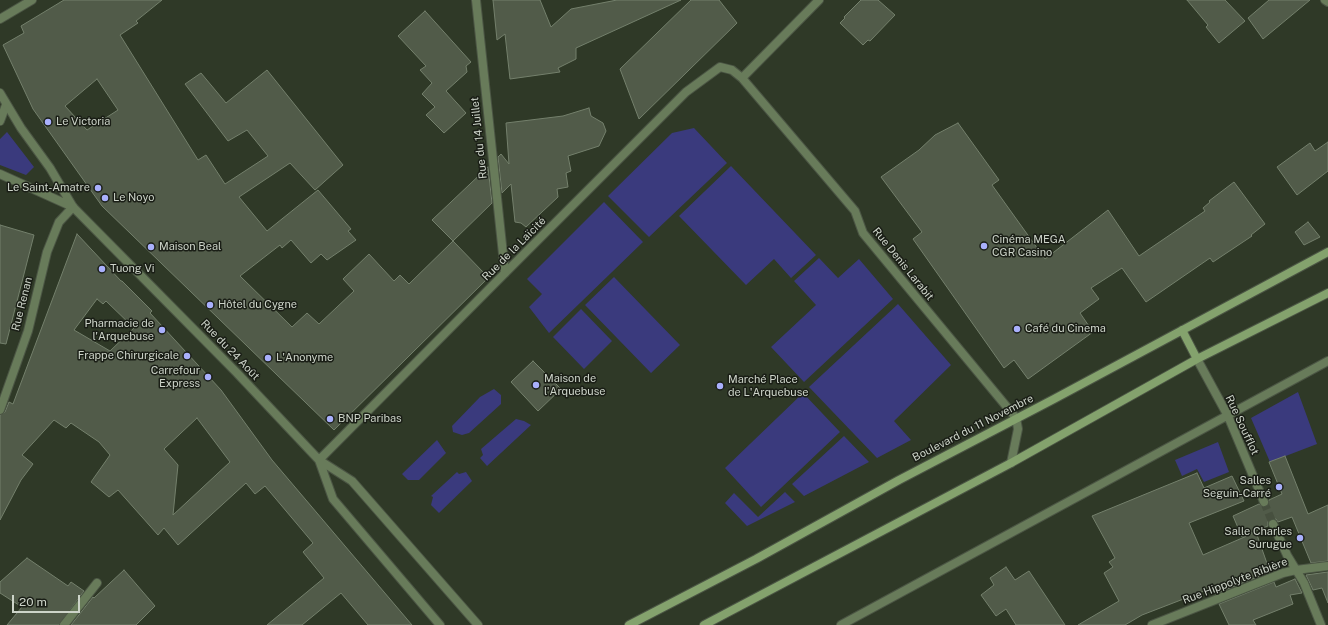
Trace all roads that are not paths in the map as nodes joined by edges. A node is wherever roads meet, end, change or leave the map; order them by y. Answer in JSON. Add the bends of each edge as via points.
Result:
{"nodes":[{"id":1,"x":32,"y":0,"type":"edge"},
{"id":2,"x":476,"y":0,"type":"edge"},
{"id":3,"x":819,"y":0,"type":"edge"},
{"id":4,"x":1325,"y":0,"type":"edge"},
{"id":5,"x":1328,"y":2,"type":"edge"},
{"id":6,"x":0,"y":19,"type":"edge"},
{"id":7,"x":732,"y":70,"type":"joint"},
{"id":8,"x":742,"y":78,"type":"junction"},
{"id":9,"x":0,"y":93,"type":"edge"},
{"id":10,"x":6,"y":105,"type":"junction"},
{"id":11,"x":0,"y":121,"type":"edge"},
{"id":12,"x":0,"y":174,"type":"edge"},
{"id":13,"x":73,"y":207,"type":"junction"},
{"id":14,"x":1328,"y":252,"type":"edge"},
{"id":15,"x":505,"y":273,"type":"junction"},
{"id":16,"x":1328,"y":294,"type":"edge"},
{"id":17,"x":1182,"y":330,"type":"junction"},
{"id":18,"x":1197,"y":359,"type":"junction"},
{"id":19,"x":1328,"y":362,"type":"edge"},
{"id":20,"x":0,"y":410,"type":"edge"},
{"id":21,"x":1228,"y":416,"type":"junction"},
{"id":22,"x":1016,"y":418,"type":"junction"},
{"id":23,"x":319,"y":460,"type":"junction"},
{"id":24,"x":1011,"y":463,"type":"junction"},
{"id":25,"x":1264,"y":502,"type":"tunnel mouth"},
{"id":26,"x":1273,"y":524,"type":"tunnel mouth"},
{"id":27,"x":1328,"y":566,"type":"edge"},
{"id":28,"x":1296,"y":570,"type":"junction"},
{"id":29,"x":97,"y":583,"type":"dead end"},
{"id":30,"x":64,"y":625,"type":"edge"},
{"id":31,"x":440,"y":625,"type":"edge"},
{"id":32,"x":478,"y":625,"type":"edge"},
{"id":33,"x":629,"y":625,"type":"edge"},
{"id":34,"x":704,"y":625,"type":"edge"},
{"id":35,"x":841,"y":625,"type":"edge"},
{"id":36,"x":1152,"y":625,"type":"edge"},
{"id":37,"x":1321,"y":625,"type":"edge"}],
"edges":[{"from":1,"to":6,"type":"street"},
{"from":2,"to":15,"type":"street","name":"Rue du 14 Juillet"},
{"from":3,"to":8,"type":"street"},
{"from":4,"to":5,"type":"street"},
{"from":7,"to":8,"type":"street","name":"Rue Denis Larabit"},
{"from":7,"to":15,"type":"street","name":"Rue de la Laïcité","via":[[720,67],[686,92]]},
{"from":8,"to":22,"type":"street","name":"Rue Denis Larabit","via":[[855,211],[863,233]]},
{"from":9,"to":10,"type":"street","name":"Rue du 24 Août"},
{"from":10,"to":11,"type":"street"},
{"from":10,"to":13,"type":"street","name":"Rue du 24 Août","via":[[50,168]]},
{"from":12,"to":13,"type":"street"},
{"from":13,"to":20,"type":"street","name":"Rue Renan","via":[[59,222],[47,252],[28,330]]},
{"from":13,"to":23,"type":"street","name":"Rue du 24 Août"},
{"from":14,"to":17,"type":"main road","name":"Boulevard du 11 Novembre"},
{"from":15,"to":23,"type":"street","name":"Rue de la Laïcité"},
{"from":16,"to":18,"type":"main road"},
{"from":17,"to":18,"type":"main road"},
{"from":17,"to":22,"type":"main road","name":"Boulevard du 11 Novembre"},
{"from":18,"to":21,"type":"street","name":"Rue Soufflot"},
{"from":18,"to":24,"type":"main road"},
{"from":19,"to":21,"type":"street"},
{"from":21,"to":25,"type":"street","name":"Rue Soufflot"},
{"from":21,"to":35,"type":"street"},
{"from":22,"to":24,"type":"street","via":[[1018,428]]},
{"from":22,"to":33,"type":"main road","name":"Boulevard du 11 Novembre"},
{"from":23,"to":31,"type":"street","name":"Rue du 24 Août","via":[[333,499]]},
{"from":23,"to":32,"type":"street","via":[[352,481]]},
{"from":24,"to":34,"type":"main road"},
{"from":26,"to":28,"type":"street"},
{"from":27,"to":28,"type":"street","name":"Rue Hippolyte Ribière"},
{"from":28,"to":36,"type":"street","name":"Rue Hippolyte Ribière"},
{"from":28,"to":37,"type":"street"},
{"from":29,"to":30,"type":"street"}]}
